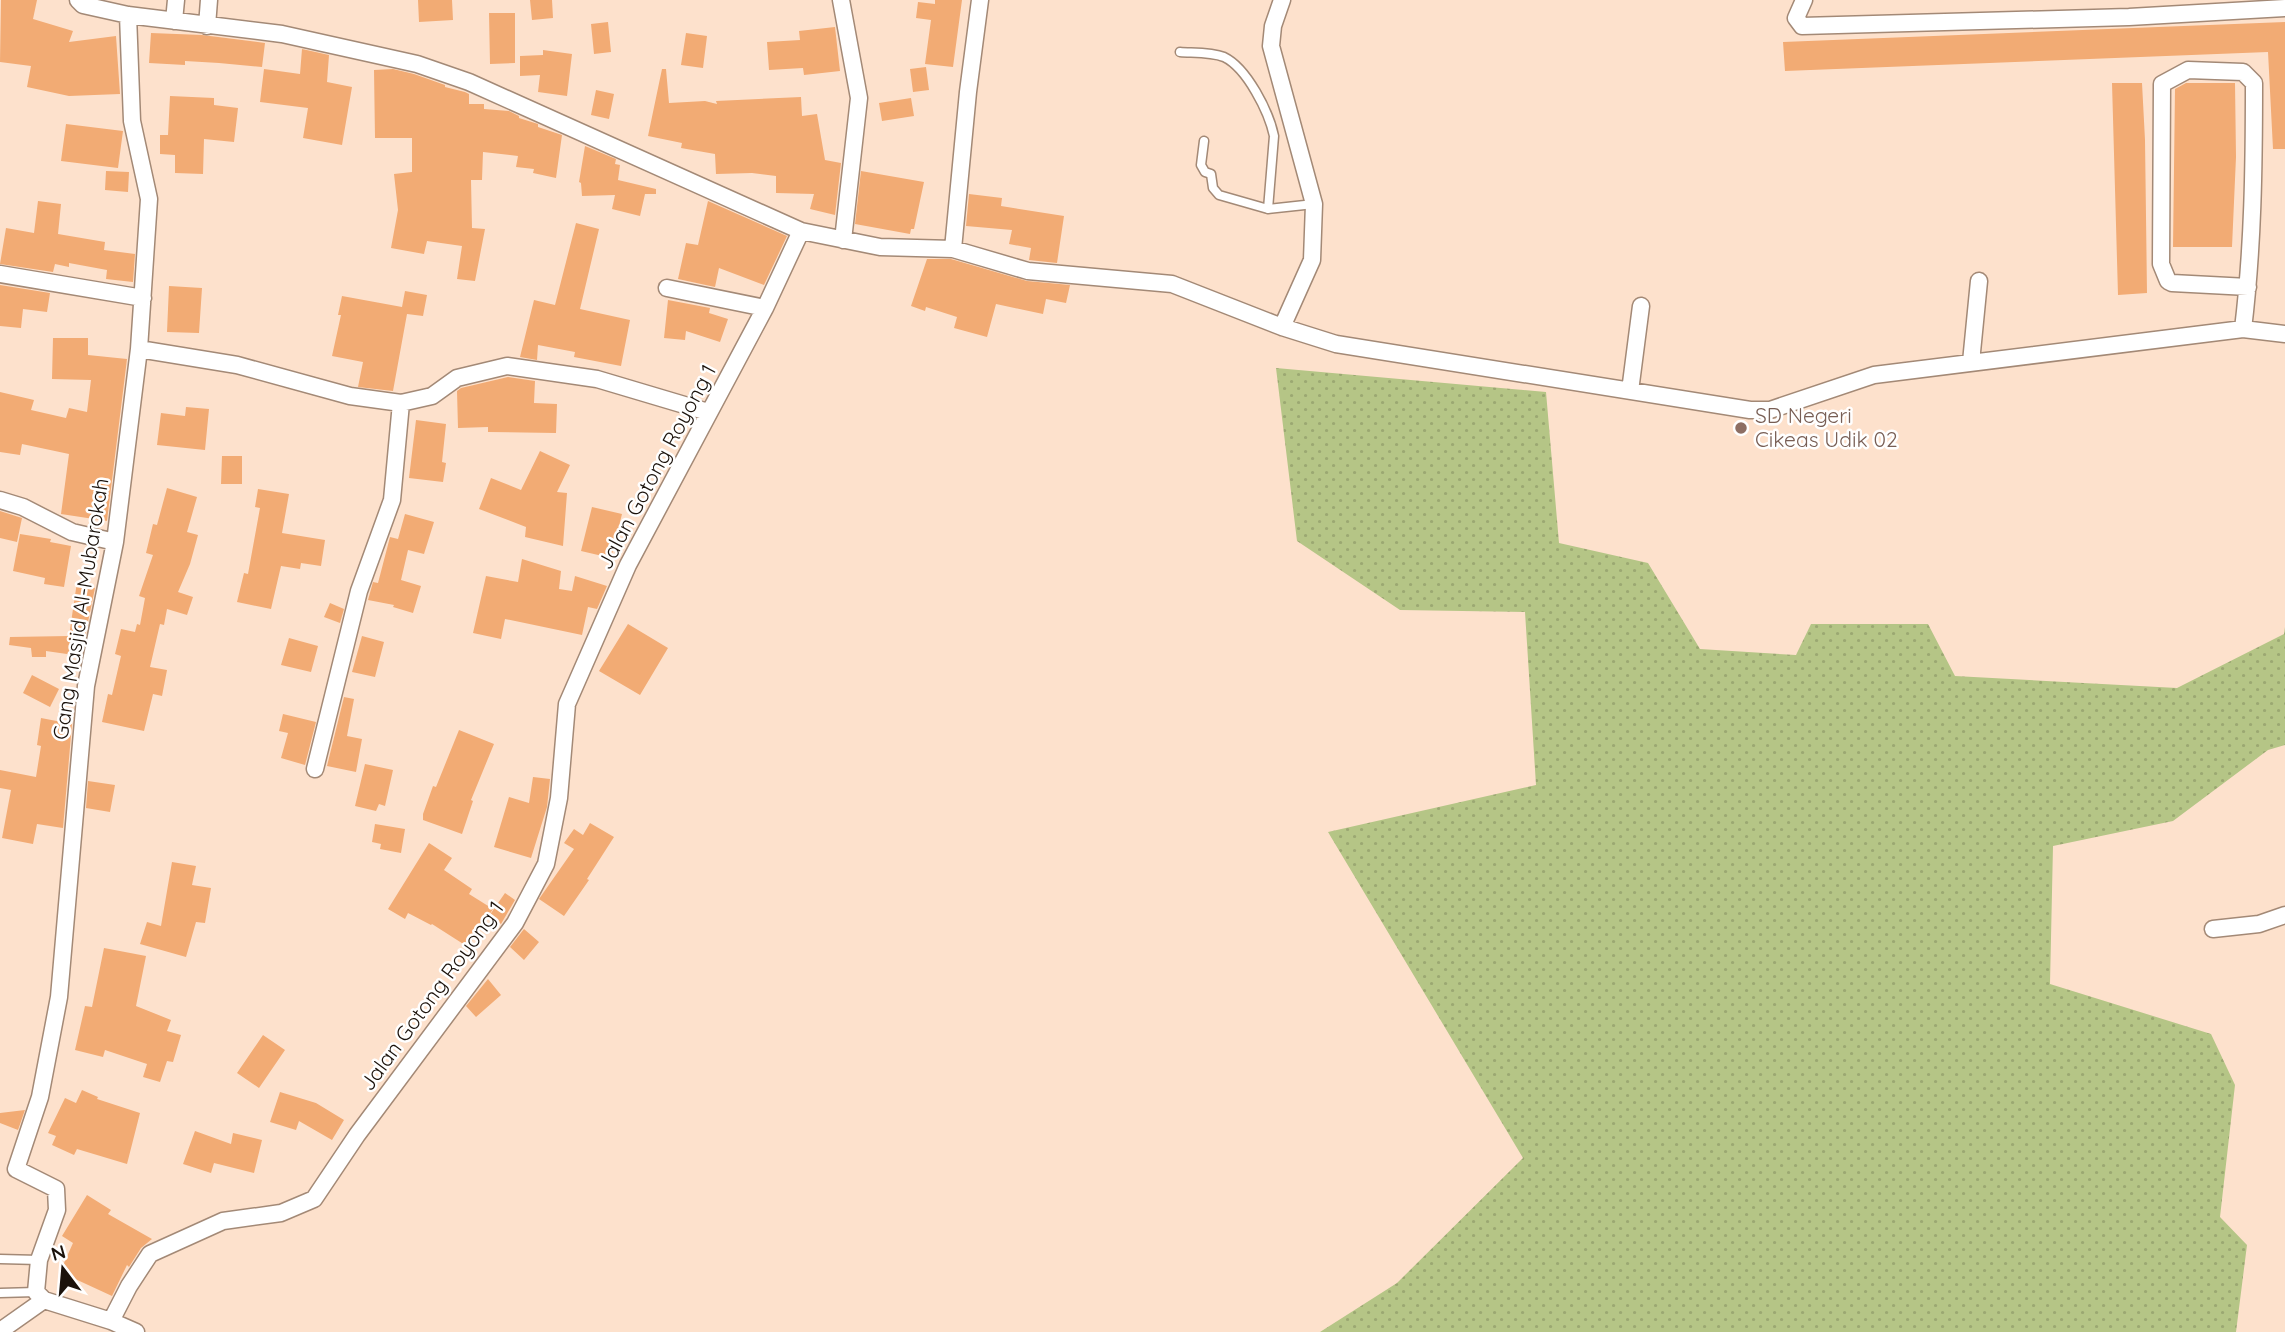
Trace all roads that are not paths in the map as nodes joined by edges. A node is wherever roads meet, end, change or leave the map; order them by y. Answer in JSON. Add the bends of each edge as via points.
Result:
{"nodes":[{"id":1,"x":78,"y":0,"type":"edge"},
{"id":2,"x":176,"y":0,"type":"edge"},
{"id":3,"x":209,"y":0,"type":"edge"},
{"id":4,"x":841,"y":0,"type":"edge"},
{"id":5,"x":980,"y":0,"type":"edge"},
{"id":6,"x":1282,"y":0,"type":"edge"},
{"id":7,"x":1804,"y":0,"type":"edge"},
{"id":8,"x":2128,"y":0,"type":"edge"},
{"id":9,"x":2285,"y":8,"type":"edge"},
{"id":10,"x":128,"y":15,"type":"junction"},
{"id":11,"x":2129,"y":17,"type":"junction"},
{"id":12,"x":174,"y":21,"type":"junction"},
{"id":13,"x":208,"y":26,"type":"junction"},
{"id":14,"x":1180,"y":52,"type":"dead end"},
{"id":15,"x":1204,"y":141,"type":"dead end"},
{"id":16,"x":1314,"y":204,"type":"junction"},
{"id":17,"x":1268,"y":209,"type":"junction"},
{"id":18,"x":801,"y":231,"type":"junction"},
{"id":19,"x":843,"y":240,"type":"junction"},
{"id":20,"x":953,"y":249,"type":"junction"},
{"id":21,"x":0,"y":275,"type":"edge"},
{"id":22,"x":1979,"y":281,"type":"dead end"},
{"id":23,"x":2248,"y":287,"type":"junction"},
{"id":24,"x":667,"y":288,"type":"dead end"},
{"id":25,"x":144,"y":298,"type":"junction"},
{"id":26,"x":1642,"y":306,"type":"dead end"},
{"id":27,"x":765,"y":308,"type":"junction"},
{"id":28,"x":1282,"y":327,"type":"junction"},
{"id":29,"x":2243,"y":329,"type":"junction"},
{"id":30,"x":2285,"y":334,"type":"edge"},
{"id":31,"x":139,"y":349,"type":"junction"},
{"id":32,"x":1971,"y":362,"type":"junction"},
{"id":33,"x":1630,"y":391,"type":"junction"},
{"id":34,"x":401,"y":403,"type":"junction"},
{"id":35,"x":708,"y":412,"type":"junction"},
{"id":36,"x":0,"y":500,"type":"edge"},
{"id":37,"x":115,"y":542,"type":"junction"},
{"id":38,"x":315,"y":769,"type":"dead end"},
{"id":39,"x":2285,"y":915,"type":"edge"},
{"id":40,"x":2213,"y":929,"type":"dead end"},
{"id":41,"x":8,"y":1166,"type":"edge"},
{"id":42,"x":0,"y":1259,"type":"edge"},
{"id":43,"x":39,"y":1260,"type":"junction"},
{"id":44,"x":0,"y":1293,"type":"edge"},
{"id":45,"x":40,"y":1296,"type":"junction"},
{"id":46,"x":111,"y":1321,"type":"junction"},
{"id":47,"x":0,"y":1331,"type":"edge"},
{"id":48,"x":136,"y":1332,"type":"edge"}],
"edges":[{"from":1,"to":10,"type":"street"},
{"from":2,"to":12,"type":"street"},
{"from":3,"to":13,"type":"street"},
{"from":4,"to":19,"type":"street","via":[[859,98]]},
{"from":5,"to":20,"type":"street"},
{"from":6,"to":16,"type":"street","via":[[1271,46]]},
{"from":7,"to":11,"type":"street","via":[[1796,18],[1802,26]]},
{"from":8,"to":11,"type":"street"},
{"from":9,"to":11,"type":"street"},
{"from":10,"to":12,"type":"street"},
{"from":10,"to":25,"type":"street","name":"Gang Masjid Al-Mubarokah","via":[[132,121],[149,199]]},
{"from":12,"to":13,"type":"street"},
{"from":13,"to":18,"type":"street","via":[[282,34],[418,64],[469,82]]},
{"from":14,"to":17,"type":"lane","via":[[1224,57],[1249,80],[1274,136]]},
{"from":15,"to":17,"type":"lane","via":[[1201,165],[1211,174],[1219,195]]},
{"from":16,"to":17,"type":"lane"},
{"from":16,"to":28,"type":"street","via":[[1312,260]]},
{"from":18,"to":19,"type":"street"},
{"from":18,"to":27,"type":"street","name":"Jalan Gotong Royong 1"},
{"from":19,"to":20,"type":"street","via":[[880,247]]},
{"from":20,"to":28,"type":"street","via":[[1028,271],[1172,284]]},
{"from":21,"to":25,"type":"street"},
{"from":22,"to":32,"type":"street"},
{"from":23,"to":23,"type":"street","via":[[2254,83],[2243,72],[2188,70],[2162,84],[2161,264],[2172,283]]},
{"from":23,"to":29,"type":"street"},
{"from":24,"to":27,"type":"street"},
{"from":25,"to":31,"type":"street","name":"Gang Masjid Al-Mubarokah"},
{"from":26,"to":33,"type":"street"},
{"from":27,"to":35,"type":"street","name":"Jalan Gotong Royong 1"},
{"from":28,"to":33,"type":"street","via":[[1336,344]]},
{"from":29,"to":30,"type":"street"},
{"from":29,"to":32,"type":"street"},
{"from":31,"to":34,"type":"street","via":[[237,365],[350,396]]},
{"from":31,"to":37,"type":"street","name":"Gang Masjid Al-Mubarokah"},
{"from":32,"to":33,"type":"street","via":[[1874,374],[1770,410]]},
{"from":34,"to":35,"type":"street","via":[[432,396],[457,378],[507,366],[597,379]]},
{"from":34,"to":38,"type":"street","via":[[392,500],[359,591]]},
{"from":35,"to":46,"type":"street","name":"Jalan Gotong Royong 1","via":[[628,565],[567,704],[559,797],[546,864],[515,922],[314,1199],[281,1213],[223,1221],[150,1254]]},
{"from":36,"to":37,"type":"street","via":[[72,532]]},
{"from":37,"to":41,"type":"street","name":"Gang Masjid Al-Mubarokah","via":[[86,686],[59,997],[40,1097]]},
{"from":39,"to":40,"type":"street"},
{"from":41,"to":43,"type":"street","name":"Gang Masjid Al-Mubarokah","via":[[56,1189],[57,1210]]},
{"from":42,"to":43,"type":"lane"},
{"from":43,"to":45,"type":"street","name":"Gang Masjid Al-Mubarokah"},
{"from":44,"to":45,"type":"lane"},
{"from":45,"to":46,"type":"street"},
{"from":45,"to":47,"type":"street"},
{"from":46,"to":48,"type":"street"}]}
